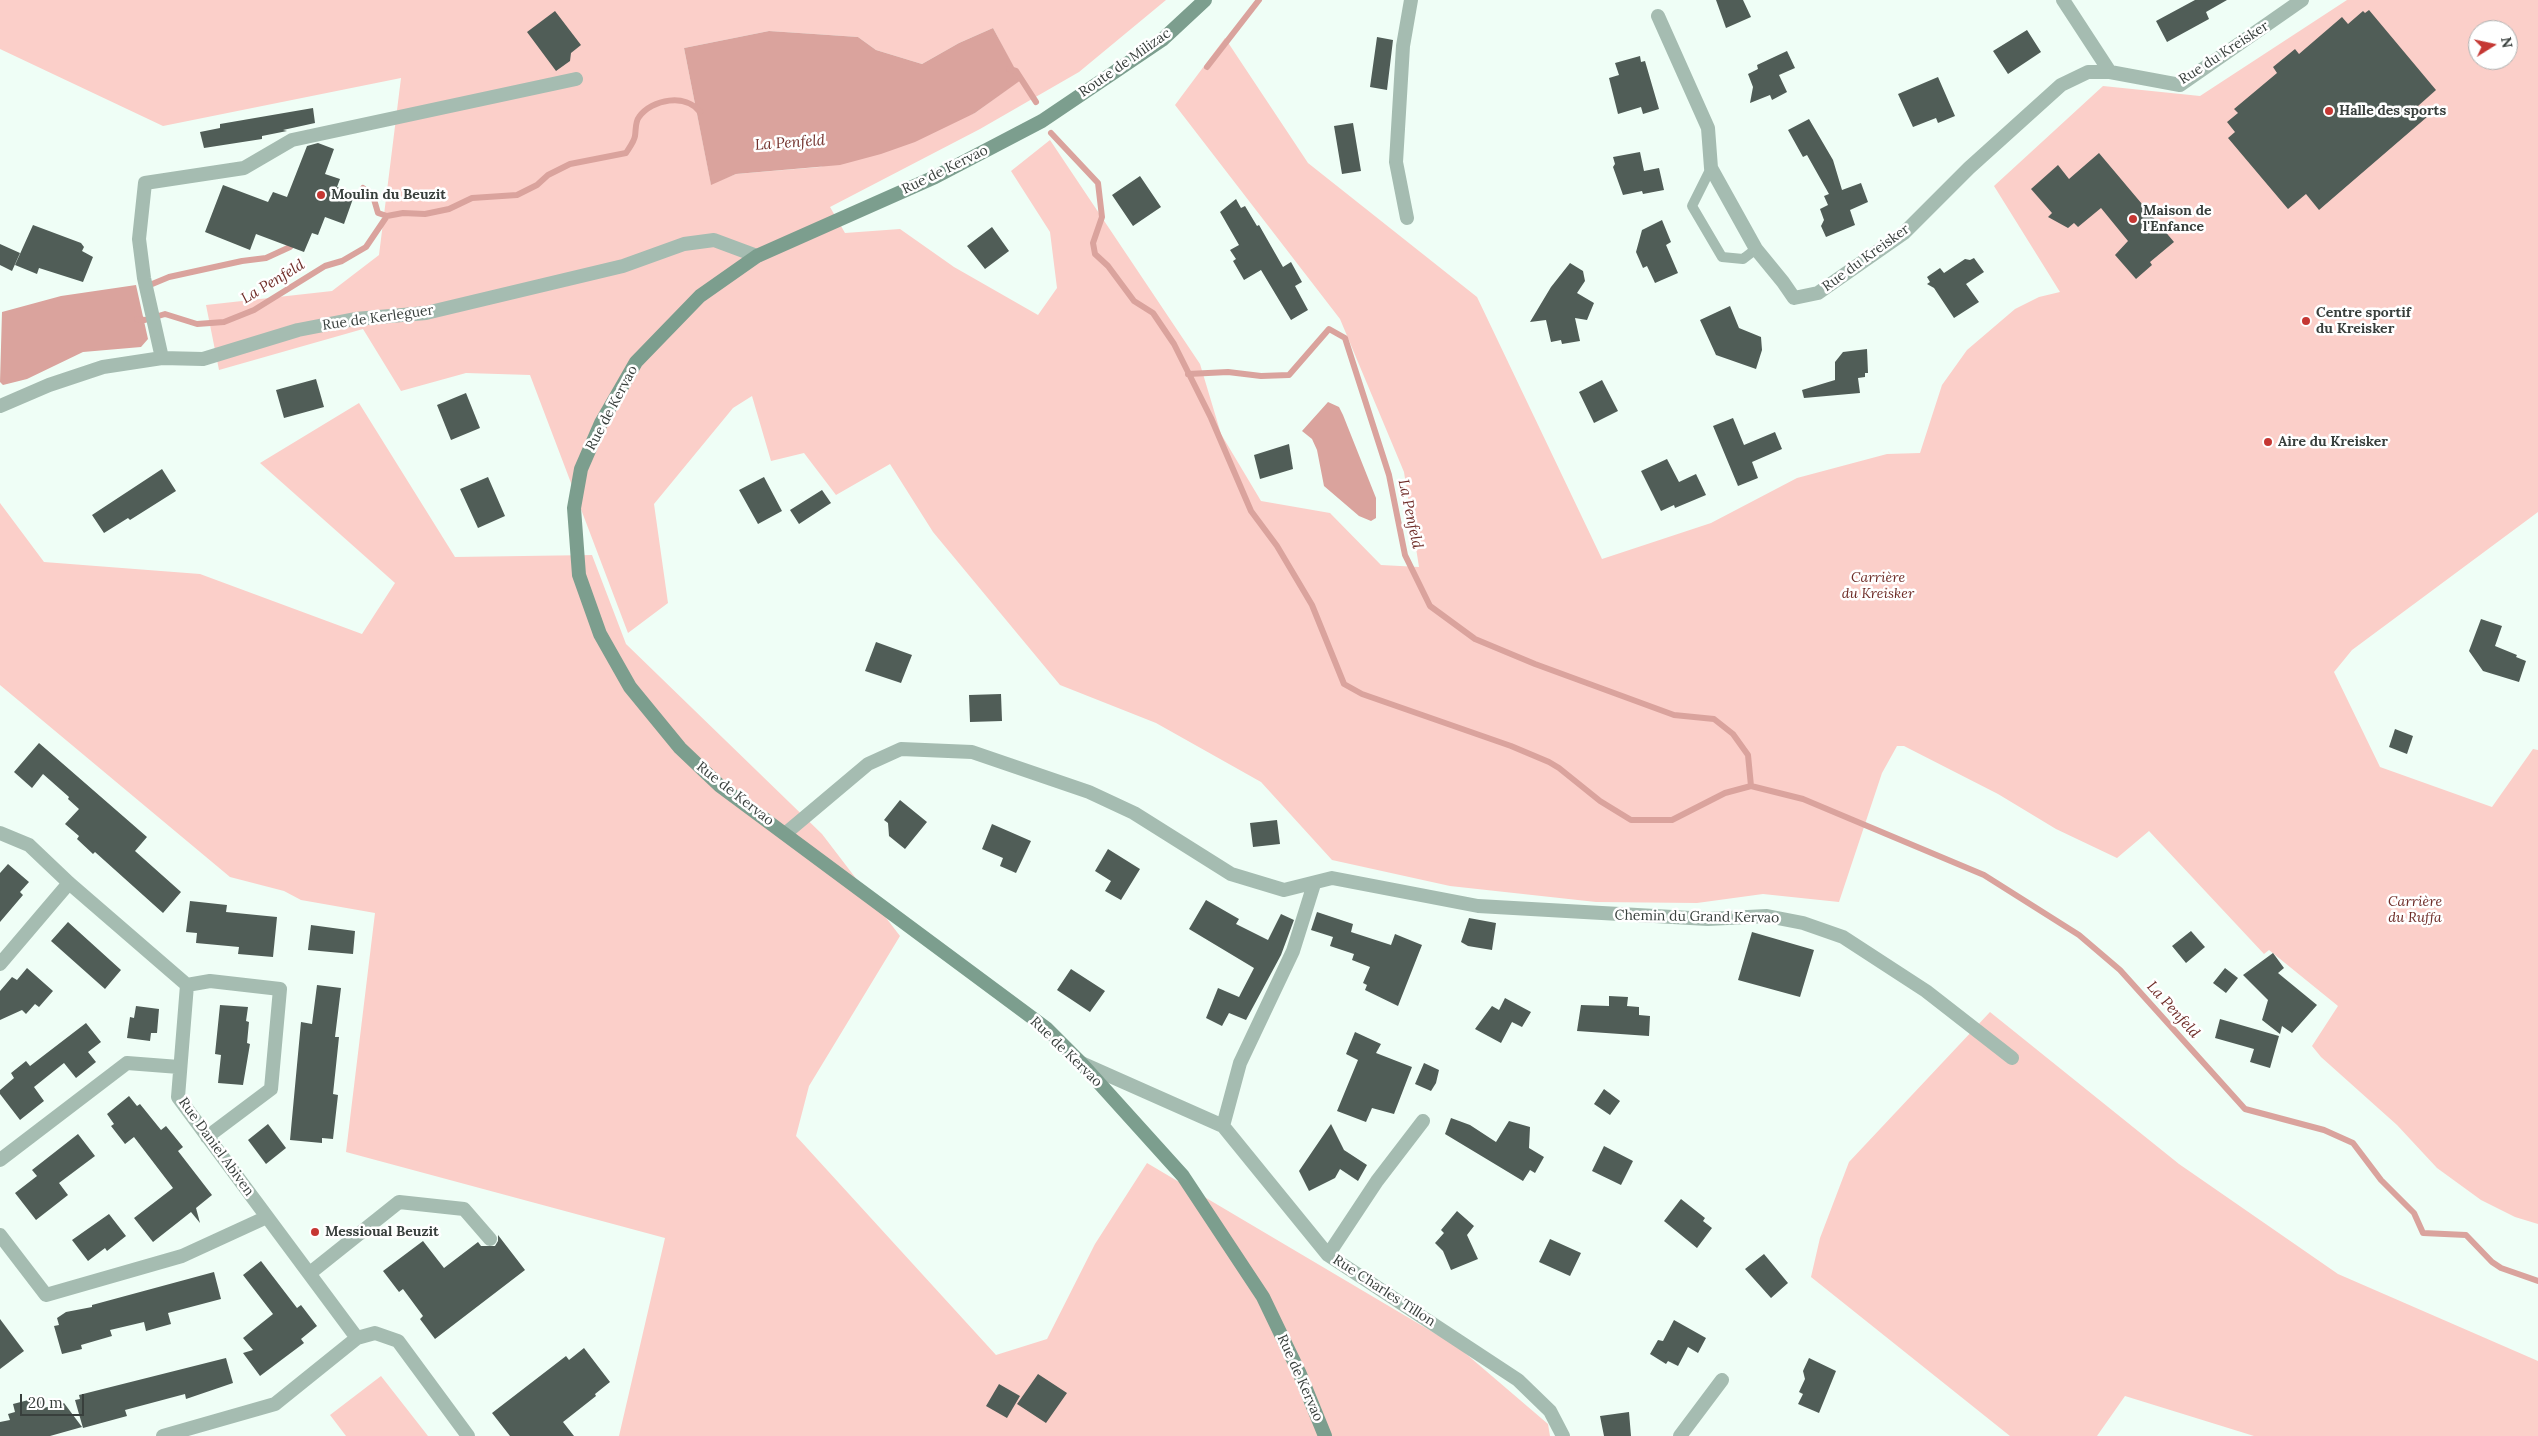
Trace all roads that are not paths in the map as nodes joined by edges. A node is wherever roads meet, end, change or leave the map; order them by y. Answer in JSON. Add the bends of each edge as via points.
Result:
{"nodes":[{"id":1,"x":1205,"y":0,"type":"edge"},
{"id":2,"x":1411,"y":0,"type":"edge"},
{"id":3,"x":2063,"y":0,"type":"edge"},
{"id":4,"x":2302,"y":0,"type":"edge"},
{"id":5,"x":1658,"y":16,"type":"dead end"},
{"id":6,"x":2110,"y":72,"type":"junction"},
{"id":7,"x":576,"y":79,"type":"dead end"},
{"id":8,"x":1042,"y":121,"type":"joint"},
{"id":9,"x":1711,"y":168,"type":"junction"},
{"id":10,"x":1407,"y":218,"type":"dead end"},
{"id":11,"x":1756,"y":249,"type":"junction"},
{"id":12,"x":757,"y":256,"type":"junction"},
{"id":13,"x":162,"y":358,"type":"junction"},
{"id":14,"x":0,"y":406,"type":"edge"},
{"id":15,"x":0,"y":833,"type":"edge"},
{"id":16,"x":786,"y":833,"type":"junction"},
{"id":17,"x":69,"y":883,"type":"junction"},
{"id":18,"x":1314,"y":884,"type":"junction"},
{"id":19,"x":0,"y":964,"type":"edge"},
{"id":20,"x":187,"y":985,"type":"junction"},
{"id":21,"x":2012,"y":1058,"type":"dead end"},
{"id":22,"x":1081,"y":1063,"type":"junction"},
{"id":23,"x":179,"y":1068,"type":"junction"},
{"id":24,"x":1423,"y":1121,"type":"dead end"},
{"id":25,"x":1223,"y":1126,"type":"junction"},
{"id":26,"x":207,"y":1137,"type":"junction"},
{"id":27,"x":0,"y":1160,"type":"edge"},
{"id":28,"x":267,"y":1218,"type":"junction"},
{"id":29,"x":0,"y":1235,"type":"edge"},
{"id":30,"x":490,"y":1240,"type":"dead end"},
{"id":31,"x":1328,"y":1255,"type":"junction"},
{"id":32,"x":310,"y":1273,"type":"junction"},
{"id":33,"x":357,"y":1338,"type":"junction"},
{"id":34,"x":1722,"y":1380,"type":"dead end"},
{"id":35,"x":163,"y":1436,"type":"edge"},
{"id":36,"x":468,"y":1436,"type":"edge"},
{"id":37,"x":1325,"y":1436,"type":"edge"},
{"id":38,"x":1563,"y":1436,"type":"edge"},
{"id":39,"x":1680,"y":1436,"type":"edge"}],
"edges":[{"from":1,"to":8,"type":"main road","name":"Route de Milizac","via":[[1162,40]]},
{"from":2,"to":10,"type":"street","via":[[1403,46],[1396,162]]},
{"from":3,"to":6,"type":"street"},
{"from":4,"to":6,"type":"street","name":"Rue du Kreisker","via":[[2180,85]]},
{"from":5,"to":9,"type":"street","name":"Rue du Kreisker","via":[[1708,128]]},
{"from":6,"to":11,"type":"street","name":"Rue du Kreisker","via":[[2088,72],[2061,85],[1968,168],[1904,233],[1818,293],[1794,298]]},
{"from":7,"to":13,"type":"street","via":[[292,140],[244,168],[145,183],[139,238],[144,278]]},
{"from":8,"to":12,"type":"main road","name":"Rue de Kervao","via":[[935,177]]},
{"from":9,"to":11,"type":"street","name":"Rue du Kreisker"},
{"from":9,"to":11,"type":"lane","via":[[1692,206],[1722,257],[1743,259]]},
{"from":12,"to":13,"type":"street","name":"Rue de Kerleguer","via":[[714,240],[684,244],[623,266],[426,314],[355,319],[298,330],[203,359]]},
{"from":12,"to":16,"type":"main road","name":"Rue de Kervao","via":[[700,296],[636,362],[601,423],[581,469],[574,508],[579,575],[600,634],[630,687],[680,748],[720,786]]},
{"from":13,"to":14,"type":"street","name":"Rue de Kerleguer","via":[[103,367],[48,385]]},
{"from":15,"to":17,"type":"street","via":[[29,845]]},
{"from":16,"to":18,"type":"street","name":"Chemin du Grand Kervao","via":[[868,764],[901,749],[972,752],[1089,792],[1134,813],[1231,874],[1284,890]]},
{"from":16,"to":22,"type":"main road","name":"Rue de Kervao","via":[[1046,1028]]},
{"from":17,"to":19,"type":"street"},
{"from":17,"to":20,"type":"street"},
{"from":18,"to":21,"type":"street","name":"Chemin du Grand Kervao","via":[[1332,878],[1478,906],[1708,919],[1767,916],[1803,923],[1851,942],[1926,991]]},
{"from":18,"to":25,"type":"street","via":[[1293,951],[1240,1064]]},
{"from":20,"to":23,"type":"street","name":"Rue Daniel Abiven"},
{"from":20,"to":26,"type":"street","via":[[210,981],[280,989],[271,1089]]},
{"from":22,"to":25,"type":"street"},
{"from":22,"to":37,"type":"main road","name":"Rue de Kervao","via":[[1183,1176],[1199,1200],[1263,1298],[1299,1372]]},
{"from":23,"to":26,"type":"street","name":"Rue Daniel Abiven","via":[[178,1097]]},
{"from":23,"to":27,"type":"street","via":[[127,1063]]},
{"from":24,"to":31,"type":"street","via":[[1377,1181]]},
{"from":25,"to":31,"type":"street","name":"Rue Charles Tillon"},
{"from":26,"to":28,"type":"street","name":"Rue Daniel Abiven"},
{"from":28,"to":29,"type":"street","via":[[182,1256],[46,1295]]},
{"from":28,"to":32,"type":"street","name":"Rue Daniel Abiven"},
{"from":30,"to":32,"type":"street","via":[[464,1209],[399,1202]]},
{"from":31,"to":38,"type":"street","name":"Rue Charles Tillon","via":[[1518,1380],[1550,1411]]},
{"from":32,"to":33,"type":"street","name":"Rue Daniel Abiven"},
{"from":33,"to":35,"type":"street","via":[[275,1404]]},
{"from":33,"to":36,"type":"street","via":[[375,1333],[398,1341]]},
{"from":34,"to":39,"type":"street"}]}
